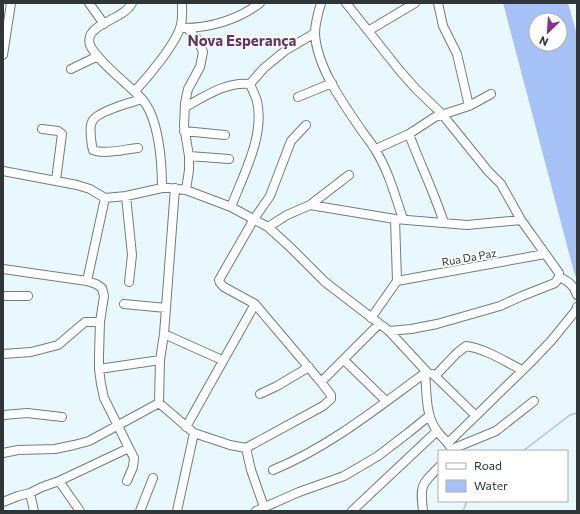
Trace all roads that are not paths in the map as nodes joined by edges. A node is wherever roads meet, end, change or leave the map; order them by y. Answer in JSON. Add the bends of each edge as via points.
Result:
{"nodes":[{"id":1,"x":11,"y":3,"type":"edge"},
{"id":2,"x":89,"y":3,"type":"edge"},
{"id":3,"x":132,"y":3,"type":"edge"},
{"id":4,"x":182,"y":3,"type":"edge"},
{"id":5,"x":260,"y":3,"type":"edge"},
{"id":6,"x":321,"y":3,"type":"edge"},
{"id":7,"x":346,"y":3,"type":"edge"},
{"id":8,"x":415,"y":3,"type":"edge"},
{"id":9,"x":438,"y":3,"type":"edge"},
{"id":10,"x":104,"y":24,"type":"junction"},
{"id":11,"x":184,"y":28,"type":"junction"},
{"id":12,"x":368,"y":31,"type":"junction"},
{"id":13,"x":5,"y":33,"type":"edge"},
{"id":14,"x":315,"y":33,"type":"junction"},
{"id":15,"x":3,"y":55,"type":"edge"},
{"id":16,"x":98,"y":56,"type":"junction"},
{"id":17,"x":71,"y":69,"type":"dead end"},
{"id":18,"x":332,"y":82,"type":"junction"},
{"id":19,"x":250,"y":84,"type":"junction"},
{"id":20,"x":135,"y":91,"type":"junction"},
{"id":21,"x":491,"y":94,"type":"dead end"},
{"id":22,"x":298,"y":97,"type":"dead end"},
{"id":23,"x":142,"y":99,"type":"junction"},
{"id":24,"x":469,"y":106,"type":"junction"},
{"id":25,"x":185,"y":108,"type":"junction"},
{"id":26,"x":442,"y":114,"type":"junction"},
{"id":27,"x":306,"y":125,"type":"dead end"},
{"id":28,"x":42,"y":129,"type":"dead end"},
{"id":29,"x":184,"y":130,"type":"junction"},
{"id":30,"x":409,"y":134,"type":"junction"},
{"id":31,"x":225,"y":135,"type":"dead end"},
{"id":32,"x":138,"y":148,"type":"dead end"},
{"id":33,"x":376,"y":149,"type":"junction"},
{"id":34,"x":189,"y":156,"type":"junction"},
{"id":35,"x":229,"y":159,"type":"dead end"},
{"id":36,"x":3,"y":171,"type":"edge"},
{"id":37,"x":349,"y":175,"type":"dead end"},
{"id":38,"x":56,"y":180,"type":"junction"},
{"id":39,"x":162,"y":188,"type":"junction"},
{"id":40,"x":175,"y":188,"type":"junction"},
{"id":41,"x":186,"y":190,"type":"junction"},
{"id":42,"x":126,"y":196,"type":"junction"},
{"id":43,"x":105,"y":198,"type":"junction"},
{"id":44,"x":310,"y":205,"type":"junction"},
{"id":45,"x":231,"y":207,"type":"junction"},
{"id":46,"x":254,"y":219,"type":"junction"},
{"id":47,"x":399,"y":219,"type":"junction"},
{"id":48,"x":520,"y":220,"type":"junction"},
{"id":49,"x":444,"y":223,"type":"junction"},
{"id":50,"x":268,"y":227,"type":"junction"},
{"id":51,"x":545,"y":254,"type":"junction"},
{"id":52,"x":3,"y":269,"type":"edge"},
{"id":53,"x":559,"y":277,"type":"junction"},
{"id":54,"x":87,"y":281,"type":"junction"},
{"id":55,"x":397,"y":281,"type":"junction"},
{"id":56,"x":128,"y":282,"type":"dead end"},
{"id":57,"x":577,"y":295,"type":"edge"},
{"id":58,"x":3,"y":296,"type":"edge"},
{"id":59,"x":28,"y":296,"type":"dead end"},
{"id":60,"x":124,"y":304,"type":"dead end"},
{"id":61,"x":255,"y":304,"type":"junction"},
{"id":62,"x":577,"y":307,"type":"edge"},
{"id":63,"x":166,"y":308,"type":"junction"},
{"id":64,"x":372,"y":318,"type":"junction"},
{"id":65,"x":100,"y":322,"type":"junction"},
{"id":66,"x":379,"y":324,"type":"junction"},
{"id":67,"x":389,"y":331,"type":"junction"},
{"id":68,"x":164,"y":334,"type":"junction"},
{"id":69,"x":3,"y":354,"type":"edge"},
{"id":70,"x":160,"y":360,"type":"junction"},
{"id":71,"x":222,"y":360,"type":"junction"},
{"id":72,"x":344,"y":360,"type":"junction"},
{"id":73,"x":309,"y":367,"type":"junction"},
{"id":74,"x":98,"y":369,"type":"junction"},
{"id":75,"x":522,"y":370,"type":"junction"},
{"id":76,"x":426,"y":373,"type":"junction"},
{"id":77,"x":435,"y":376,"type":"junction"},
{"id":78,"x":321,"y":382,"type":"junction"},
{"id":79,"x":260,"y":394,"type":"dead end"},
{"id":80,"x":386,"y":401,"type":"junction"},
{"id":81,"x":534,"y":401,"type":"dead end"},
{"id":82,"x":159,"y":403,"type":"junction"},
{"id":83,"x":3,"y":415,"type":"edge"},
{"id":84,"x":429,"y":416,"type":"junction"},
{"id":85,"x":476,"y":416,"type":"junction"},
{"id":86,"x":62,"y":417,"type":"dead end"},
{"id":87,"x":117,"y":425,"type":"junction"},
{"id":88,"x":186,"y":427,"type":"junction"},
{"id":89,"x":437,"y":431,"type":"junction"},
{"id":90,"x":194,"y":433,"type":"junction"},
{"id":91,"x":129,"y":448,"type":"junction"},
{"id":92,"x":246,"y":448,"type":"junction"},
{"id":93,"x":451,"y":448,"type":"edge"},
{"id":94,"x":3,"y":454,"type":"edge"},
{"id":95,"x":438,"y":468,"type":"edge"},
{"id":96,"x":273,"y":470,"type":"dead end"},
{"id":97,"x":153,"y":478,"type":"dead end"},
{"id":98,"x":59,"y":481,"type":"junction"},
{"id":99,"x":127,"y":482,"type":"dead end"},
{"id":100,"x":30,"y":493,"type":"junction"},
{"id":101,"x":3,"y":502,"type":"edge"},
{"id":102,"x":264,"y":507,"type":"junction"},
{"id":103,"x":34,"y":511,"type":"edge"},
{"id":104,"x":80,"y":511,"type":"edge"},
{"id":105,"x":140,"y":511,"type":"edge"},
{"id":106,"x":177,"y":511,"type":"edge"},
{"id":107,"x":256,"y":511,"type":"edge"},
{"id":108,"x":352,"y":511,"type":"edge"},
{"id":109,"x":422,"y":511,"type":"edge"}],
"edges":[{"from":1,"to":13,"type":"street"},
{"from":2,"to":10,"type":"street"},
{"from":3,"to":10,"type":"street","via":[[125,12]]},
{"from":4,"to":11,"type":"street"},
{"from":5,"to":11,"type":"street","via":[[237,17]]},
{"from":6,"to":14,"type":"street"},
{"from":7,"to":12,"type":"street"},
{"from":8,"to":12,"type":"street"},
{"from":9,"to":24,"type":"street","via":[[443,26],[457,54]]},
{"from":10,"to":16,"type":"street","via":[[92,34],[89,41]]},
{"from":11,"to":20,"type":"street"},
{"from":11,"to":25,"type":"street","via":[[197,39],[203,52],[200,67],[188,89]]},
{"from":12,"to":26,"type":"street","via":[[416,89]]},
{"from":13,"to":15,"type":"street"},
{"from":14,"to":18,"type":"street","via":[[322,62]]},
{"from":14,"to":19,"type":"street","via":[[286,50],[264,68]]},
{"from":16,"to":17,"type":"street"},
{"from":16,"to":20,"type":"street"},
{"from":18,"to":22,"type":"street"},
{"from":18,"to":33,"type":"street"},
{"from":19,"to":25,"type":"street","via":[[229,86]]},
{"from":19,"to":45,"type":"street","via":[[258,109],[256,141]]},
{"from":20,"to":23,"type":"street"},
{"from":21,"to":24,"type":"street"},
{"from":23,"to":32,"type":"street","via":[[98,115],[91,126],[92,146],[96,152]]},
{"from":23,"to":39,"type":"street","via":[[149,110],[156,132],[162,160]]},
{"from":24,"to":26,"type":"street"},
{"from":25,"to":29,"type":"street"},
{"from":26,"to":30,"type":"street"},
{"from":26,"to":48,"type":"street","via":[[501,184]]},
{"from":27,"to":46,"type":"street","via":[[288,145],[270,196]]},
{"from":28,"to":38,"type":"street","via":[[62,134]]},
{"from":29,"to":31,"type":"street"},
{"from":29,"to":34,"type":"street"},
{"from":30,"to":33,"type":"street"},
{"from":30,"to":49,"type":"street"},
{"from":33,"to":47,"type":"street","via":[[385,166]]},
{"from":34,"to":35,"type":"street"},
{"from":34,"to":41,"type":"street"},
{"from":36,"to":38,"type":"street"},
{"from":37,"to":44,"type":"street"},
{"from":38,"to":43,"type":"street","via":[[90,189]]},
{"from":39,"to":40,"type":"street"},
{"from":39,"to":42,"type":"street"},
{"from":40,"to":41,"type":"street"},
{"from":40,"to":63,"type":"street"},
{"from":41,"to":45,"type":"street"},
{"from":42,"to":43,"type":"street"},
{"from":42,"to":56,"type":"street","via":[[132,255]]},
{"from":43,"to":54,"type":"street"},
{"from":44,"to":47,"type":"street"},
{"from":44,"to":50,"type":"street"},
{"from":45,"to":46,"type":"street"},
{"from":46,"to":50,"type":"street"},
{"from":46,"to":61,"type":"street","via":[[219,280],[224,287]]},
{"from":47,"to":49,"type":"street"},
{"from":47,"to":55,"type":"street"},
{"from":48,"to":49,"type":"street","via":[[467,225]]},
{"from":48,"to":51,"type":"street"},
{"from":50,"to":64,"type":"street","via":[[325,282]]},
{"from":51,"to":53,"type":"street","via":[[559,273]]},
{"from":51,"to":55,"type":"street","name":"Rua Da Paz"},
{"from":52,"to":54,"type":"street"},
{"from":53,"to":57,"type":"street","via":[[575,287]]},
{"from":53,"to":67,"type":"street","via":[[555,283],[500,306],[437,324]]},
{"from":54,"to":65,"type":"street","via":[[100,285],[104,291]]},
{"from":55,"to":64,"type":"street"},
{"from":58,"to":59,"type":"street"},
{"from":60,"to":63,"type":"street"},
{"from":61,"to":71,"type":"street"},
{"from":61,"to":73,"type":"street"},
{"from":62,"to":75,"type":"street","via":[[551,341]]},
{"from":63,"to":68,"type":"street"},
{"from":64,"to":66,"type":"street"},
{"from":65,"to":69,"type":"street","via":[[85,322],[58,346],[31,352]]},
{"from":65,"to":74,"type":"street"},
{"from":66,"to":67,"type":"street"},
{"from":66,"to":72,"type":"street"},
{"from":67,"to":76,"type":"street"},
{"from":68,"to":70,"type":"street"},
{"from":68,"to":71,"type":"street"},
{"from":70,"to":74,"type":"street"},
{"from":70,"to":82,"type":"street"},
{"from":71,"to":88,"type":"street"},
{"from":72,"to":78,"type":"street"},
{"from":72,"to":80,"type":"street"},
{"from":73,"to":78,"type":"street"},
{"from":73,"to":79,"type":"street"},
{"from":74,"to":87,"type":"street","via":[[104,398]]},
{"from":75,"to":77,"type":"street","via":[[490,354],[466,346]]},
{"from":75,"to":85,"type":"street"},
{"from":76,"to":77,"type":"street"},
{"from":76,"to":80,"type":"street"},
{"from":76,"to":84,"type":"street"},
{"from":77,"to":85,"type":"street"},
{"from":78,"to":92,"type":"street","via":[[331,396],[330,401]]},
{"from":80,"to":96,"type":"street","via":[[338,435]]},
{"from":81,"to":93,"type":"street","via":[[496,431]]},
{"from":82,"to":87,"type":"street"},
{"from":82,"to":88,"type":"street"},
{"from":83,"to":86,"type":"street","via":[[27,413]]},
{"from":84,"to":89,"type":"street"},
{"from":84,"to":102,"type":"street","via":[[378,456],[344,476]]},
{"from":85,"to":93,"type":"street"},
{"from":87,"to":91,"type":"street"},
{"from":87,"to":94,"type":"street","via":[[88,441],[74,445],[55,449],[18,450]]},
{"from":88,"to":90,"type":"street"},
{"from":89,"to":93,"type":"street"},
{"from":89,"to":108,"type":"street"},
{"from":90,"to":92,"type":"street"},
{"from":90,"to":106,"type":"street"},
{"from":91,"to":98,"type":"street"},
{"from":91,"to":99,"type":"street","via":[[134,462]]},
{"from":92,"to":102,"type":"street"},
{"from":95,"to":109,"type":"street","via":[[422,488]]},
{"from":97,"to":105,"type":"street"},
{"from":98,"to":100,"type":"street"},
{"from":98,"to":104,"type":"street"},
{"from":100,"to":101,"type":"street"},
{"from":100,"to":103,"type":"street"},
{"from":102,"to":107,"type":"street"}]}
